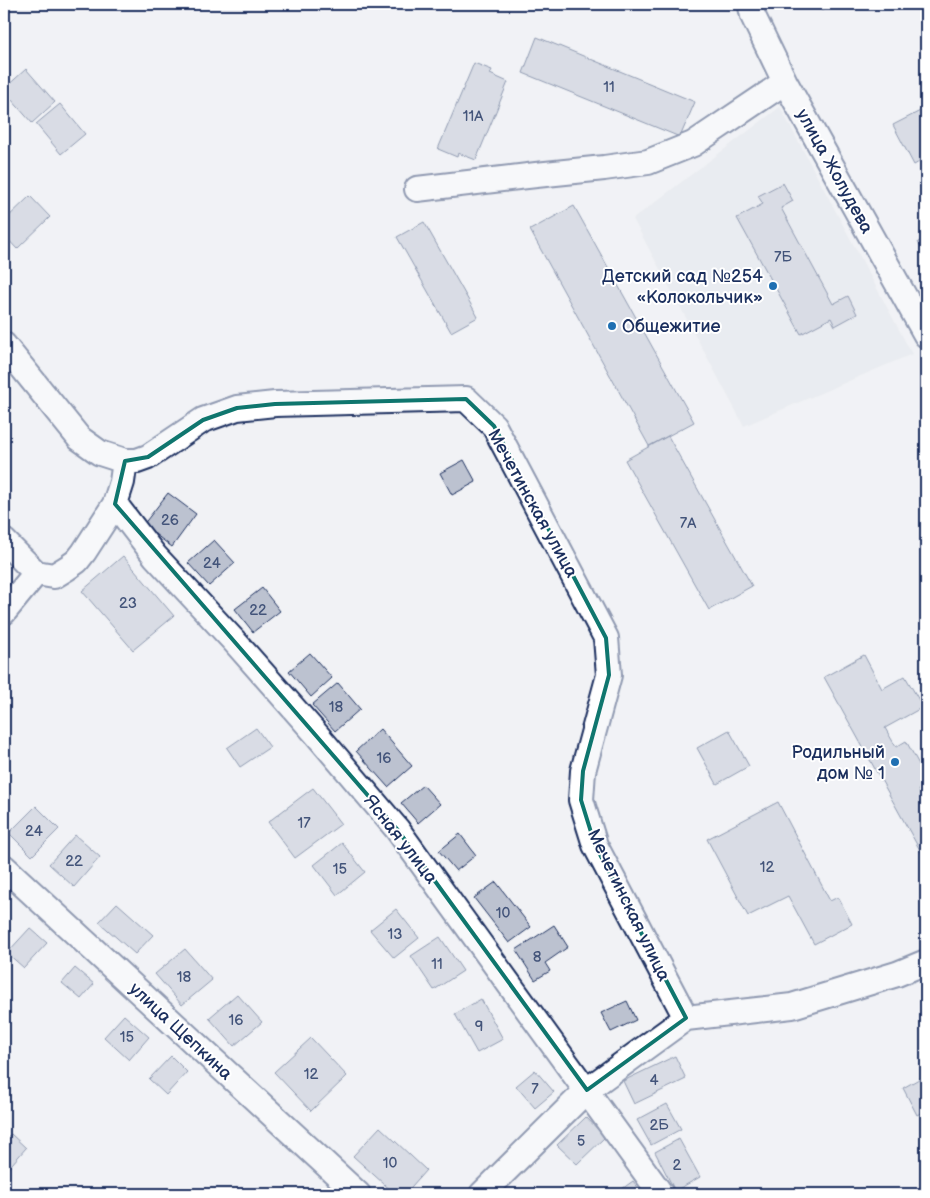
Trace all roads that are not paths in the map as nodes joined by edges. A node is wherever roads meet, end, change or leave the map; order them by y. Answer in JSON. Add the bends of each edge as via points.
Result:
{"nodes":[{"id":1,"x":751,"y":4,"type":"edge"},
{"id":2,"x":785,"y":82,"type":"junction"},
{"id":3,"x":417,"y":189,"type":"dead end"},
{"id":4,"x":926,"y":335,"type":"edge"},
{"id":5,"x":4,"y":344,"type":"edge"},
{"id":6,"x":125,"y":461,"type":"junction"},
{"id":7,"x":115,"y":504,"type":"junction"},
{"id":8,"x":4,"y":541,"type":"edge"},
{"id":9,"x":36,"y":573,"type":"junction"},
{"id":10,"x":4,"y":612,"type":"edge"},
{"id":11,"x":4,"y":867,"type":"edge"},
{"id":12,"x":926,"y":962,"type":"edge"},
{"id":13,"x":686,"y":1018,"type":"junction"},
{"id":14,"x":587,"y":1090,"type":"junction"},
{"id":15,"x":358,"y":1194,"type":"edge"},
{"id":16,"x":482,"y":1194,"type":"edge"},
{"id":17,"x":661,"y":1194,"type":"edge"}],
"edges":[{"from":1,"to":2,"type":"street","name":"улица Жолудева","via":[[753,16]]},
{"from":2,"to":3,"type":"street","via":[[693,144],[648,162]]},
{"from":2,"to":4,"type":"street","name":"улица Жолудева"},
{"from":5,"to":6,"type":"street","name":"Мечетинская улица","via":[[79,438],[100,453]]},
{"from":6,"to":7,"type":"street"},
{"from":6,"to":13,"type":"street","name":"Мечетинская улица","via":[[137,462],[148,457],[203,420],[237,408],[275,404],[466,399],[494,426],[606,638],[609,676],[583,771],[581,800],[595,845]]},
{"from":7,"to":9,"type":"street","via":[[77,561],[54,576]]},
{"from":7,"to":14,"type":"street","name":"Ясная улица","via":[[155,556],[318,736],[396,829]]},
{"from":8,"to":9,"type":"street"},
{"from":9,"to":10,"type":"street"},
{"from":11,"to":15,"type":"street","name":"улица Щепкина"},
{"from":12,"to":13,"type":"street","via":[[792,1006]]},
{"from":13,"to":14,"type":"street"},
{"from":14,"to":16,"type":"street"},
{"from":14,"to":17,"type":"street","name":"Ясная улица"}]}
